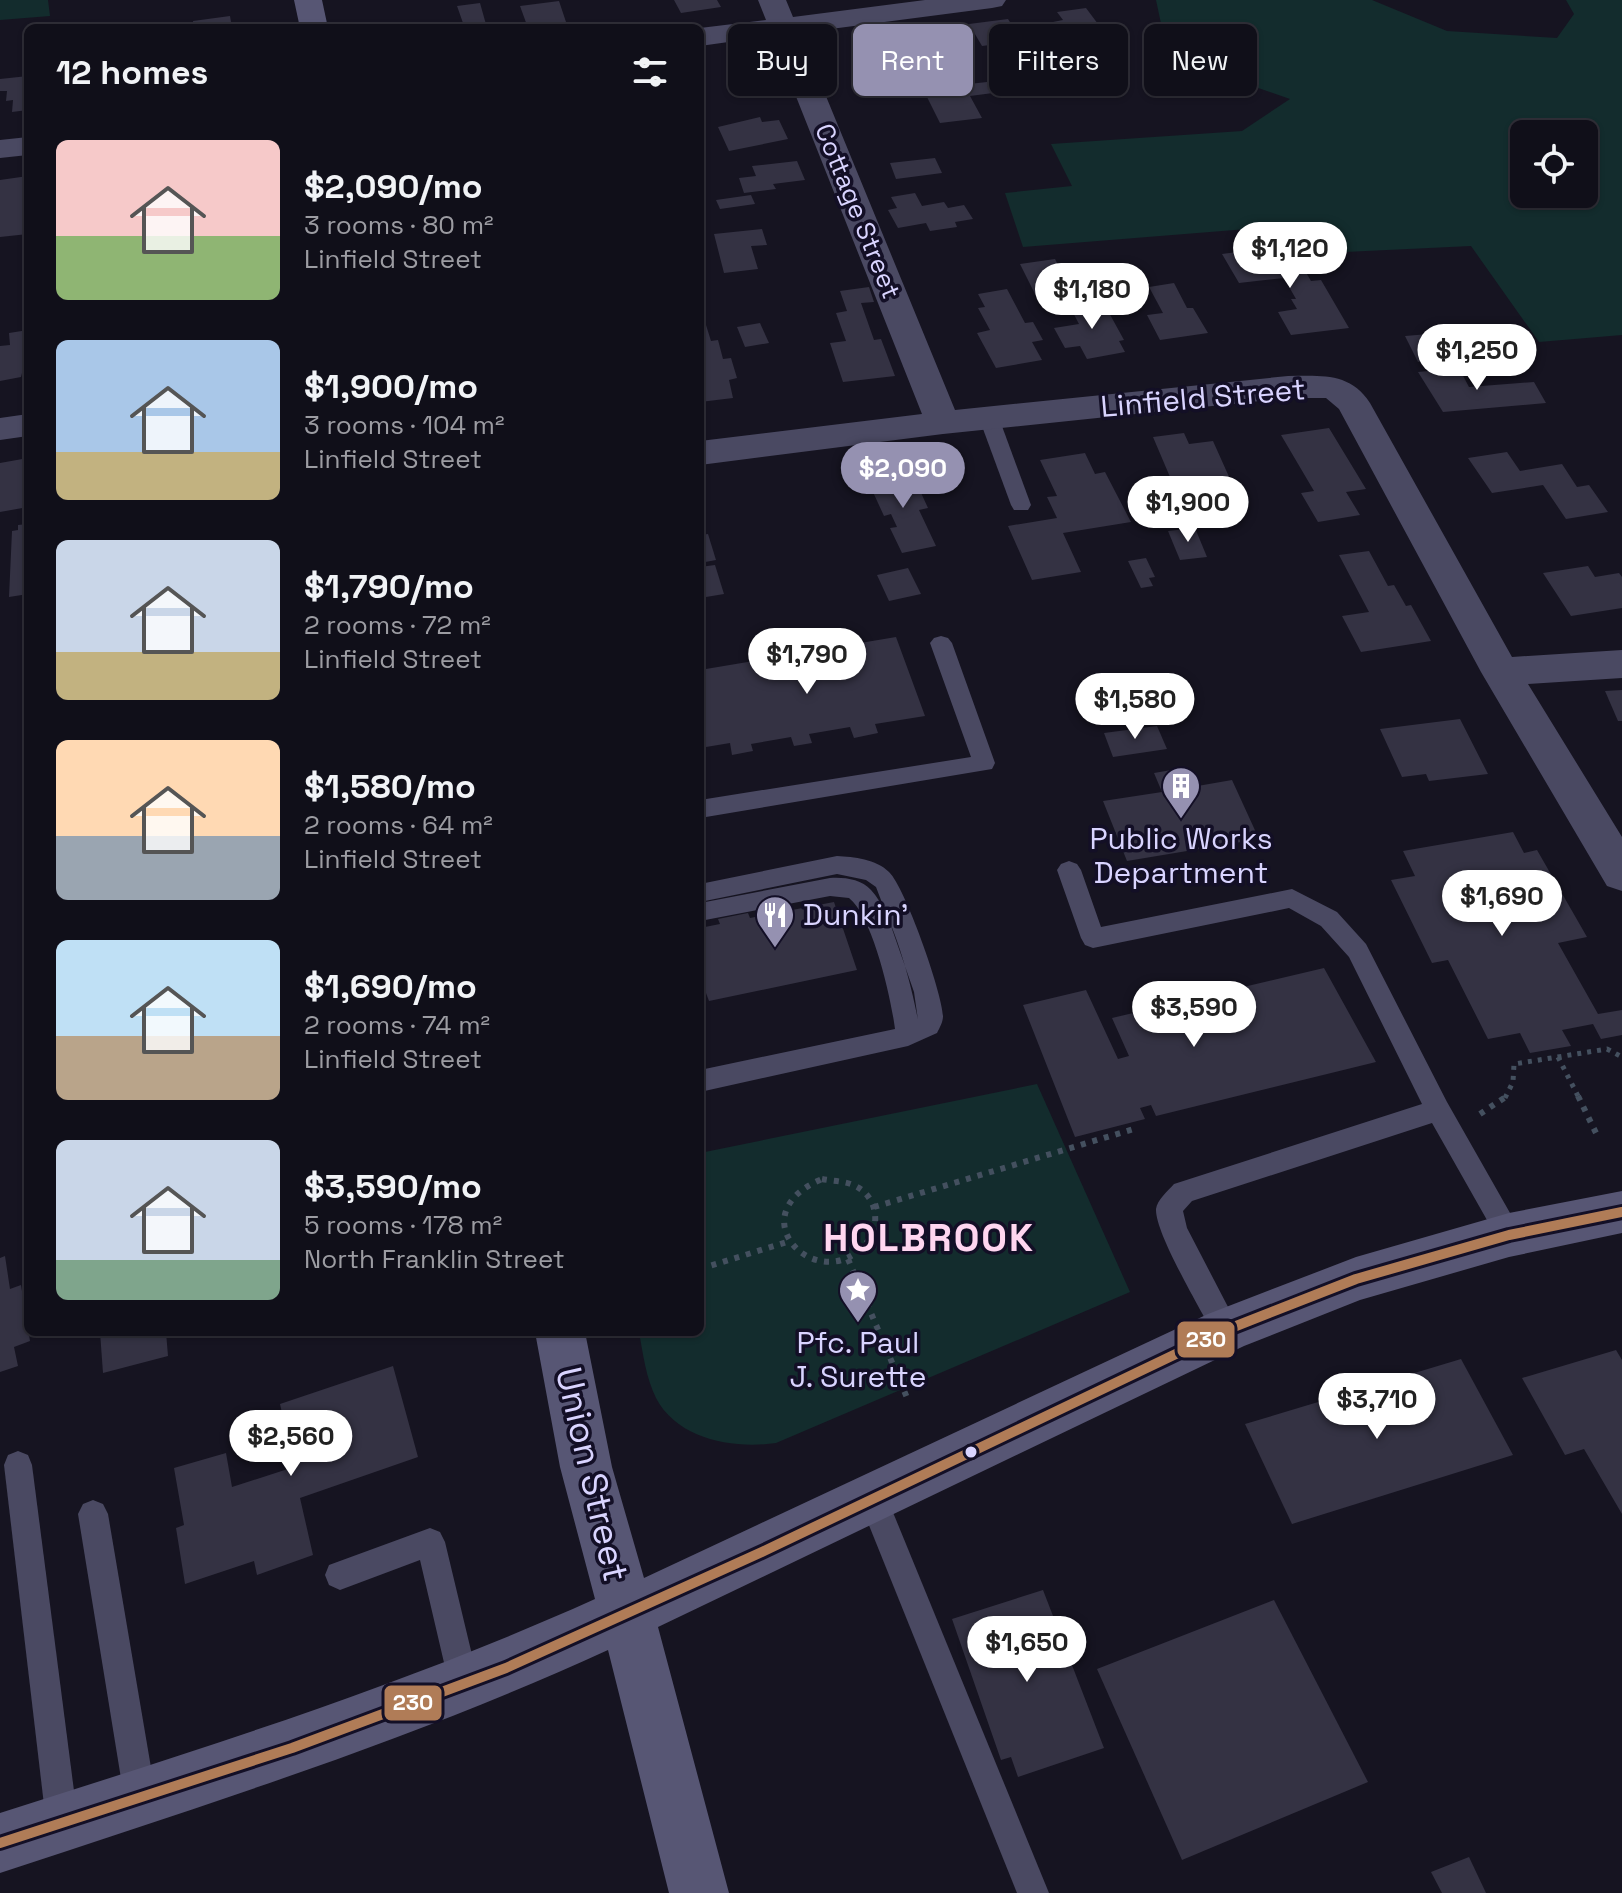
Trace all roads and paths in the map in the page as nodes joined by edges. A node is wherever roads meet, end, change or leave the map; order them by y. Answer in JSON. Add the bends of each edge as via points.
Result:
{"nodes":[{"id":1,"x":308,"y":0,"type":"edge"},
{"id":2,"x":992,"y":0,"type":"edge"},
{"id":3,"x":777,"y":13,"type":"edge"},
{"id":4,"x":313,"y":24,"type":"edge"},
{"id":5,"x":704,"y":36,"type":"edge"},
{"id":6,"x":24,"y":146,"type":"edge"},
{"id":7,"x":0,"y":149,"type":"edge"},
{"id":8,"x":989,"y":418,"type":"junction"},
{"id":9,"x":943,"y":423,"type":"junction"},
{"id":10,"x":24,"y":426,"type":"edge"},
{"id":11,"x":0,"y":429,"type":"edge"},
{"id":12,"x":704,"y":453,"type":"edge"},
{"id":13,"x":1021,"y":505,"type":"dead end"},
{"id":14,"x":941,"y":643,"type":"dead end"},
{"id":15,"x":1622,"y":664,"type":"edge"},
{"id":16,"x":1501,"y":672,"type":"junction"},
{"id":17,"x":704,"y":808,"type":"edge"},
{"id":18,"x":1069,"y":870,"type":"dead end"},
{"id":19,"x":1622,"y":874,"type":"edge"},
{"id":20,"x":704,"y":892,"type":"edge"},
{"id":21,"x":704,"y":911,"type":"edge"},
{"id":22,"x":908,"y":1036,"type":"junction"},
{"id":23,"x":1558,"y":1057,"type":"junction"},
{"id":24,"x":1622,"y":1057,"type":"edge"},
{"id":25,"x":704,"y":1080,"type":"edge"},
{"id":26,"x":1438,"y":1110,"type":"junction"},
{"id":27,"x":1479,"y":1115,"type":"dead end"},
{"id":28,"x":1137,"y":1128,"type":"dead end"},
{"id":29,"x":1596,"y":1133,"type":"dead end"},
{"id":30,"x":874,"y":1207,"type":"junction"},
{"id":31,"x":1621,"y":1213,"type":"edge"},
{"id":32,"x":1509,"y":1235,"type":"junction"},
{"id":33,"x":790,"y":1241,"type":"junction"},
{"id":34,"x":848,"y":1259,"type":"junction"},
{"id":35,"x":704,"y":1268,"type":"edge"},
{"id":36,"x":1226,"y":1330,"type":"junction"},
{"id":37,"x":561,"y":1336,"type":"edge"},
{"id":38,"x":908,"y":1400,"type":"dead end"},
{"id":39,"x":18,"y":1465,"type":"dead end"},
{"id":40,"x":873,"y":1498,"type":"junction"},
{"id":41,"x":93,"y":1514,"type":"dead end"},
{"id":42,"x":340,"y":1575,"type":"dead end"},
{"id":43,"x":627,"y":1615,"type":"junction"},
{"id":44,"x":464,"y":1684,"type":"junction"},
{"id":45,"x":140,"y":1797,"type":"junction"},
{"id":46,"x":62,"y":1822,"type":"junction"},
{"id":47,"x":0,"y":1843,"type":"edge"},
{"id":48,"x":699,"y":1893,"type":"edge"},
{"id":49,"x":1033,"y":1893,"type":"edge"}],
"edges":[{"from":1,"to":4,"type":"main road"},
{"from":2,"to":3,"type":"street"},
{"from":3,"to":5,"type":"street"},
{"from":3,"to":9,"type":"street","name":"Cottage Street"},
{"from":6,"to":7,"type":"street"},
{"from":8,"to":9,"type":"street","name":"Linfield Street"},
{"from":8,"to":13,"type":"lane"},
{"from":8,"to":16,"type":"street","name":"Linfield Street","via":[[1288,387],[1334,387],[1353,403]]},
{"from":9,"to":12,"type":"street","name":"Linfield Street"},
{"from":10,"to":11,"type":"street"},
{"from":14,"to":17,"type":"lane","via":[[984,763]]},
{"from":15,"to":16,"type":"street"},
{"from":16,"to":19,"type":"street","name":"Linfield Street"},
{"from":18,"to":26,"type":"lane","via":[[1093,938],[1292,898],[1329,919],[1358,951]]},
{"from":20,"to":22,"type":"lane","via":[[837,865],[877,875],[892,898],[931,1011],[926,1028]]},
{"from":21,"to":22,"type":"lane","via":[[830,887],[859,892],[871,909],[904,1005]]},
{"from":22,"to":25,"type":"lane"},
{"from":23,"to":24,"type":"path","via":[[1607,1049]]},
{"from":23,"to":27,"type":"path","via":[[1514,1064],[1511,1091],[1496,1108]]},
{"from":23,"to":29,"type":"path"},
{"from":26,"to":32,"type":"lane"},
{"from":26,"to":36,"type":"lane","via":[[1174,1199],[1169,1208],[1174,1230]]},
{"from":28,"to":30,"type":"path"},
{"from":30,"to":33,"type":"path","via":[[851,1183],[822,1179],[808,1184],[796,1191],[783,1216]]},
{"from":30,"to":34,"type":"path","via":[[877,1228],[872,1240]]},
{"from":31,"to":32,"type":"main road"},
{"from":32,"to":36,"type":"main road","via":[[1367,1275]]},
{"from":33,"to":34,"type":"path","via":[[816,1260]]},
{"from":33,"to":35,"type":"path"},
{"from":34,"to":38,"type":"path"},
{"from":36,"to":40,"type":"main road"},
{"from":37,"to":43,"type":"main road","name":"Union Street","via":[[586,1467]]},
{"from":39,"to":46,"type":"lane"},
{"from":40,"to":43,"type":"main road"},
{"from":40,"to":49,"type":"lane"},
{"from":41,"to":45,"type":"lane"},
{"from":42,"to":44,"type":"lane","via":[[430,1542]]},
{"from":43,"to":44,"type":"main road"},
{"from":43,"to":48,"type":"main road","name":"Union Street"},
{"from":44,"to":45,"type":"main road"},
{"from":45,"to":46,"type":"main road"},
{"from":46,"to":47,"type":"main road"}]}
